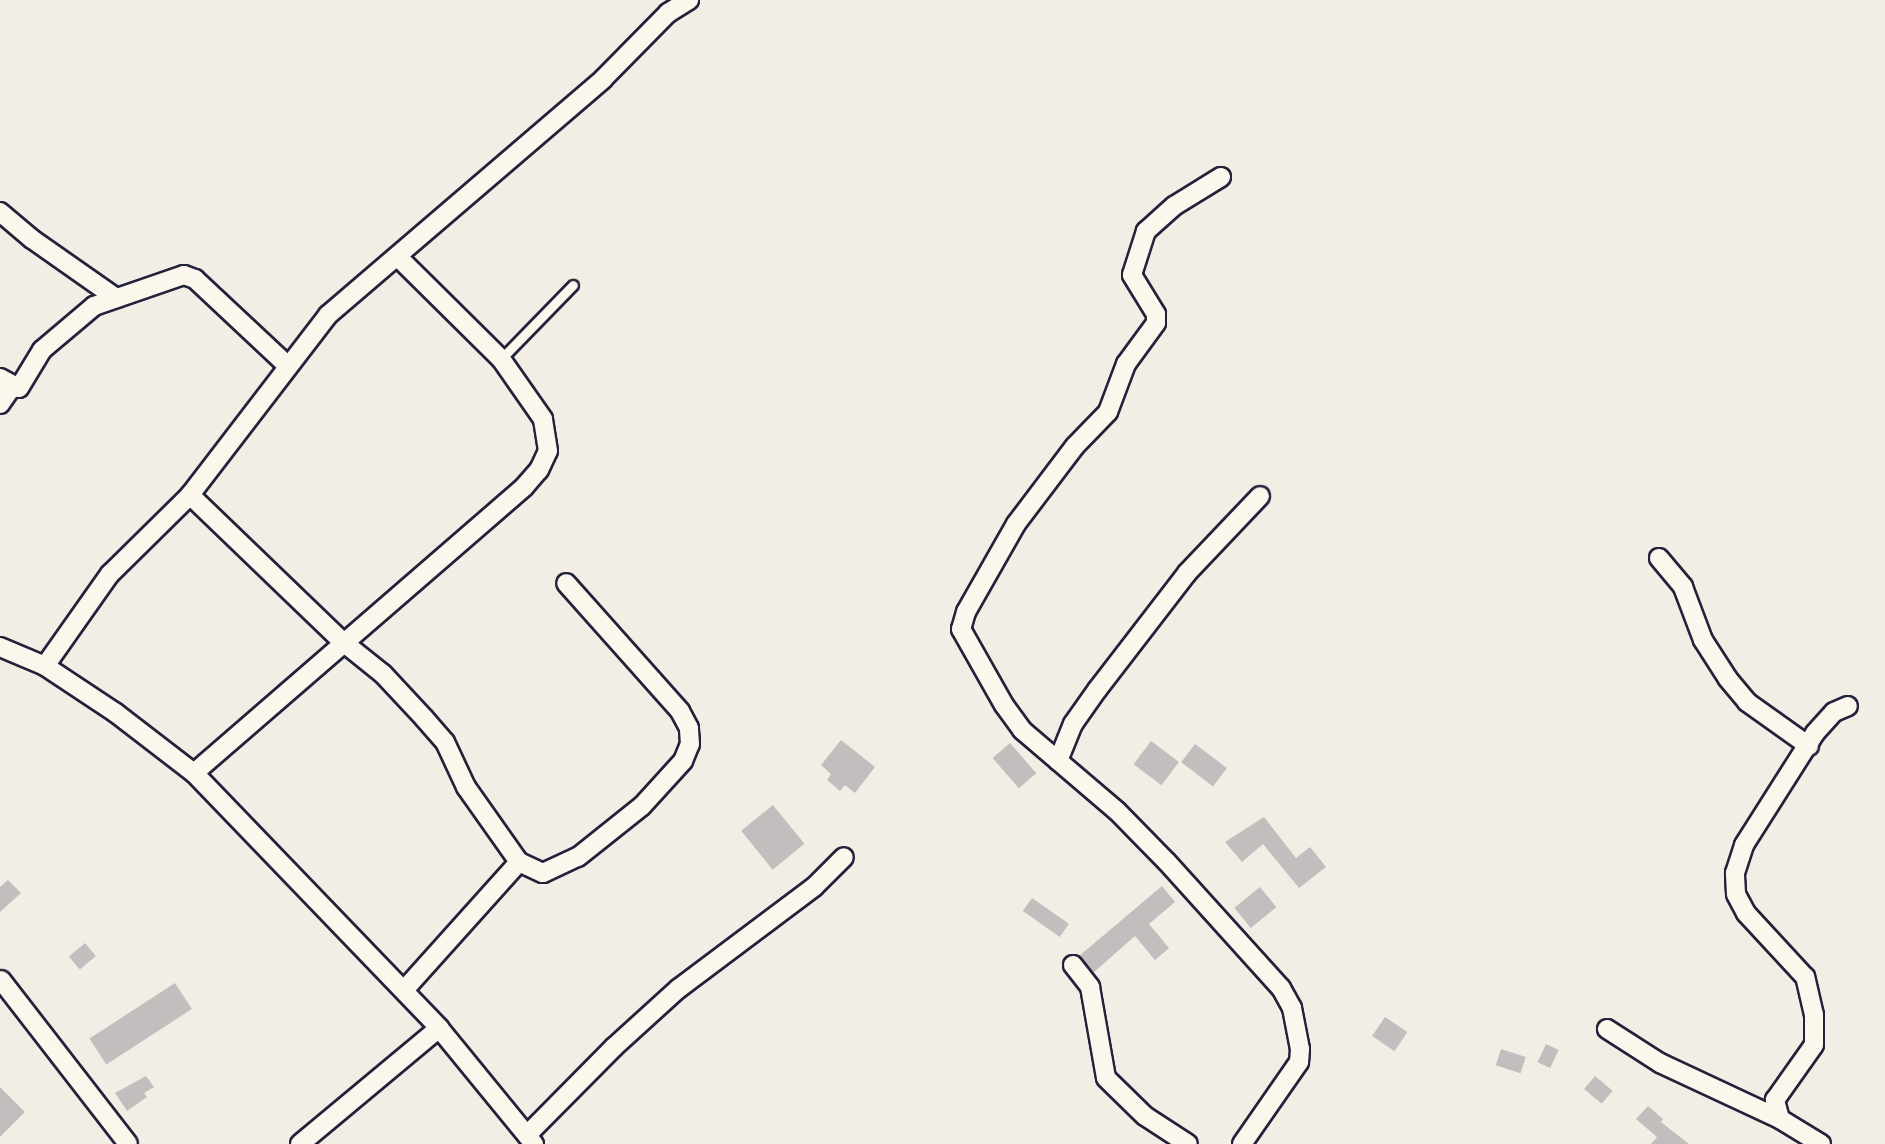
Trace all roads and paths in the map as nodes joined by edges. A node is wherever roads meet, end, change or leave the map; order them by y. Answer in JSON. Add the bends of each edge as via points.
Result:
{"nodes":[{"id":1,"x":689,"y":0,"type":"edge"},
{"id":2,"x":1221,"y":177,"type":"dead end"},
{"id":3,"x":0,"y":212,"type":"edge"},
{"id":4,"x":398,"y":256,"type":"junction"},
{"id":5,"x":573,"y":285,"type":"dead end"},
{"id":6,"x":116,"y":298,"type":"junction"},
{"id":7,"x":501,"y":359,"type":"junction"},
{"id":8,"x":287,"y":365,"type":"junction"},
{"id":9,"x":6,"y":382,"type":"edge"},
{"id":10,"x":0,"y":404,"type":"edge"},
{"id":11,"x":190,"y":495,"type":"junction"},
{"id":12,"x":1260,"y":496,"type":"dead end"},
{"id":13,"x":1659,"y":558,"type":"dead end"},
{"id":14,"x":566,"y":583,"type":"dead end"},
{"id":15,"x":343,"y":642,"type":"junction"},
{"id":16,"x":0,"y":647,"type":"edge"},
{"id":17,"x":45,"y":666,"type":"junction"},
{"id":18,"x":1848,"y":706,"type":"dead end"},
{"id":19,"x":1809,"y":746,"type":"junction"},
{"id":20,"x":1058,"y":761,"type":"junction"},
{"id":21,"x":194,"y":773,"type":"junction"},
{"id":22,"x":844,"y":857,"type":"dead end"},
{"id":23,"x":519,"y":862,"type":"junction"},
{"id":24,"x":1073,"y":965,"type":"dead end"},
{"id":25,"x":2,"y":980,"type":"dead end"},
{"id":26,"x":404,"y":990,"type":"junction"},
{"id":27,"x":439,"y":1028,"type":"junction"},
{"id":28,"x":1607,"y":1029,"type":"dead end"},
{"id":29,"x":1780,"y":1119,"type":"junction"},
{"id":30,"x":531,"y":1140,"type":"edge"},
{"id":31,"x":128,"y":1144,"type":"edge"},
{"id":32,"x":300,"y":1144,"type":"edge"},
{"id":33,"x":1188,"y":1144,"type":"edge"},
{"id":34,"x":1242,"y":1144,"type":"edge"},
{"id":35,"x":1821,"y":1144,"type":"edge"}],
"edges":[{"from":1,"to":4,"type":"street","via":[[668,13],[603,79]]},
{"from":2,"to":20,"type":"street","via":[[1174,206],[1146,231],[1132,274],[1156,314],[1156,322],[1126,364],[1108,412],[1075,446],[1016,524],[963,621],[961,629],[1004,705],[1022,730]]},
{"from":3,"to":6,"type":"street","via":[[32,240]]},
{"from":4,"to":7,"type":"street"},
{"from":4,"to":8,"type":"street","via":[[328,315]]},
{"from":5,"to":7,"type":"lane"},
{"from":6,"to":8,"type":"street","via":[[184,275],[195,279]]},
{"from":6,"to":9,"type":"street","via":[[94,306],[54,336],[19,388]]},
{"from":7,"to":15,"type":"street","via":[[543,419],[548,451],[539,470]]},
{"from":8,"to":11,"type":"street"},
{"from":9,"to":10,"type":"street"},
{"from":11,"to":15,"type":"street"},
{"from":11,"to":17,"type":"street","via":[[110,574]]},
{"from":12,"to":20,"type":"street","via":[[1187,573],[1074,724]]},
{"from":13,"to":19,"type":"street","via":[[1683,587],[1703,640],[1728,679],[1748,702]]},
{"from":14,"to":23,"type":"street","via":[[680,711],[690,744],[683,761],[642,807],[578,857],[543,873]]},
{"from":15,"to":21,"type":"street"},
{"from":15,"to":23,"type":"street","via":[[383,674],[445,742],[466,787]]},
{"from":16,"to":17,"type":"street"},
{"from":17,"to":21,"type":"street","via":[[116,713]]},
{"from":18,"to":19,"type":"street","via":[[1834,712]]},
{"from":19,"to":29,"type":"street","via":[[1744,845],[1735,873],[1736,894],[1746,912],[1805,977],[1814,1015],[1814,1045],[1775,1100]]},
{"from":20,"to":34,"type":"street","via":[[1117,811],[1167,862],[1281,988],[1292,1008],[1299,1062]]},
{"from":21,"to":26,"type":"street"},
{"from":22,"to":30,"type":"street","via":[[814,887],[678,989],[614,1047]]},
{"from":23,"to":26,"type":"street"},
{"from":24,"to":33,"type":"street","via":[[1090,987],[1106,1078],[1145,1116]]},
{"from":25,"to":31,"type":"street"},
{"from":26,"to":27,"type":"street"},
{"from":27,"to":30,"type":"street"},
{"from":27,"to":32,"type":"street"},
{"from":28,"to":29,"type":"street","via":[[1685,1076]]},
{"from":29,"to":35,"type":"street"}]}
